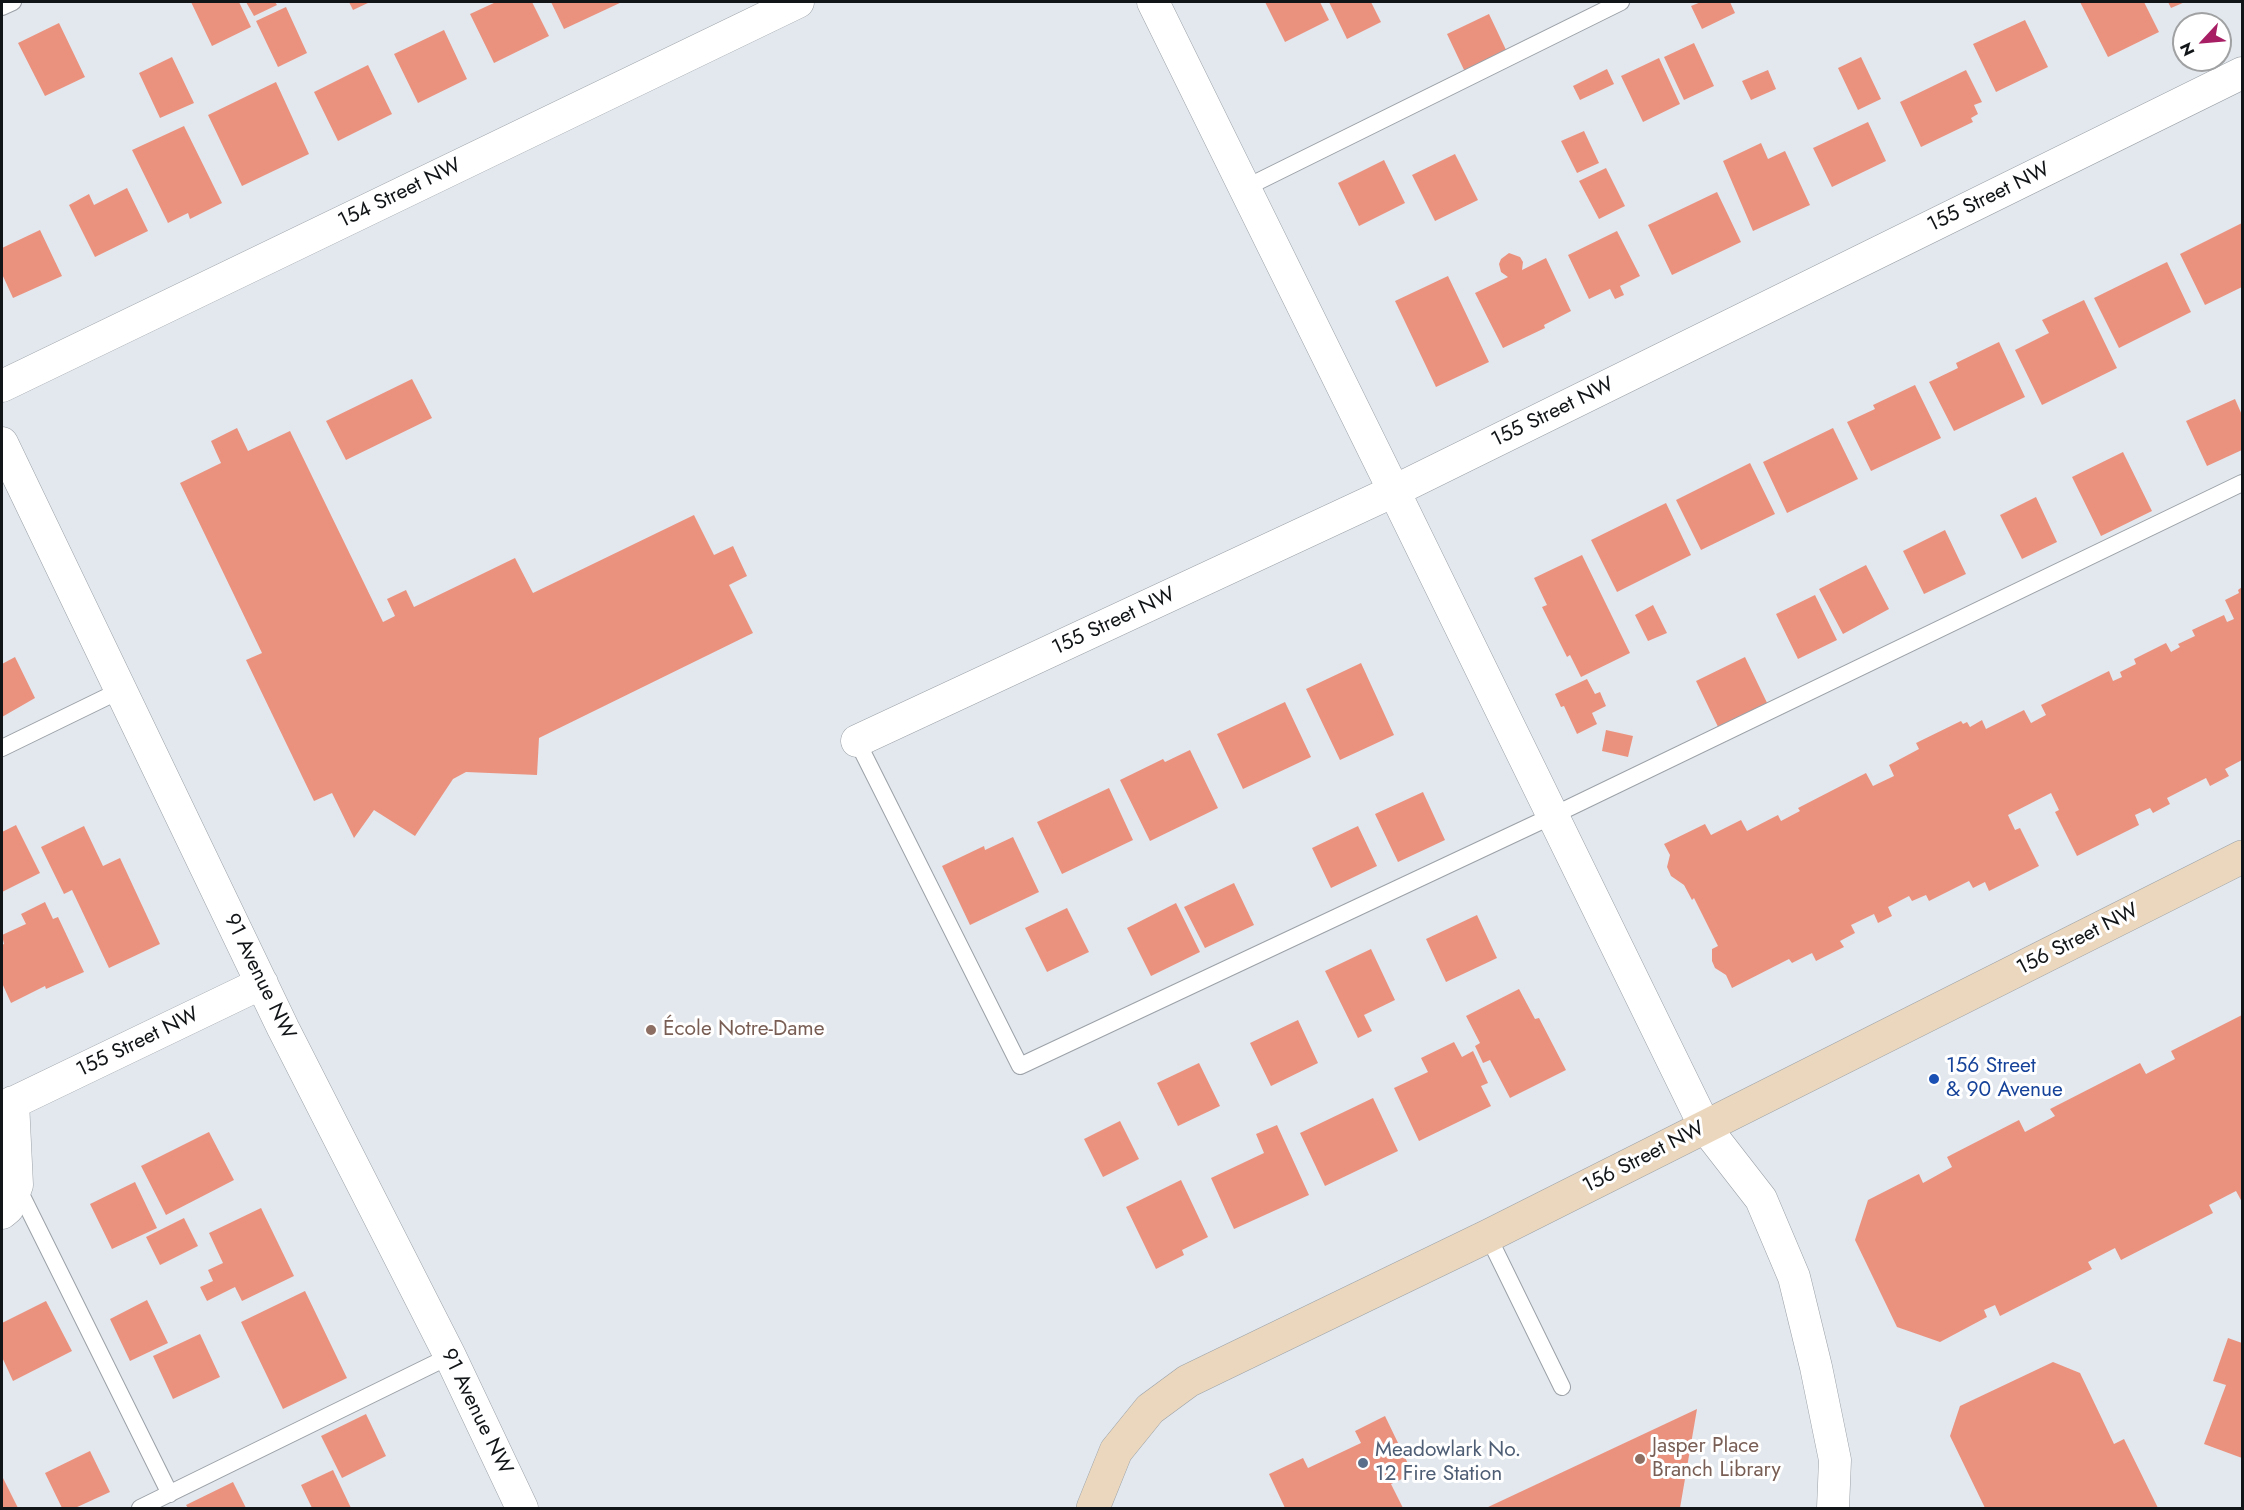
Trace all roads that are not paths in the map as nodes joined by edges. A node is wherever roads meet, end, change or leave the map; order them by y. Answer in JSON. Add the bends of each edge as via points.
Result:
{"nodes":[{"id":1,"x":13,"y":2,"type":"edge"},
{"id":2,"x":798,"y":2,"type":"edge"},
{"id":3,"x":1153,"y":2,"type":"edge"},
{"id":4,"x":1621,"y":2,"type":"edge"},
{"id":5,"x":2,"y":7,"type":"edge"},
{"id":6,"x":2242,"y":73,"type":"edge"},
{"id":7,"x":1245,"y":188,"type":"junction"},
{"id":8,"x":2,"y":386,"type":"edge"},
{"id":9,"x":2,"y":443,"type":"edge"},
{"id":10,"x":2242,"y":483,"type":"edge"},
{"id":11,"x":1395,"y":491,"type":"junction"},
{"id":12,"x":121,"y":690,"type":"junction"},
{"id":13,"x":857,"y":741,"type":"joint"},
{"id":14,"x":2,"y":748,"type":"edge"},
{"id":15,"x":1552,"y":816,"type":"junction"},
{"id":16,"x":2242,"y":857,"type":"edge"},
{"id":17,"x":262,"y":983,"type":"junction"},
{"id":18,"x":7,"y":1105,"type":"edge"},
{"id":19,"x":1705,"y":1127,"type":"junction"},
{"id":20,"x":17,"y":1185,"type":"junction"},
{"id":21,"x":2,"y":1213,"type":"edge"},
{"id":22,"x":1488,"y":1236,"type":"junction"},
{"id":23,"x":450,"y":1356,"type":"junction"},
{"id":24,"x":1562,"y":1386,"type":"dead end"},
{"id":25,"x":170,"y":1494,"type":"junction"},
{"id":26,"x":1836,"y":1508,"type":"edge"},
{"id":27,"x":140,"y":1509,"type":"edge"},
{"id":28,"x":522,"y":1509,"type":"edge"},
{"id":29,"x":1094,"y":1509,"type":"edge"}],
"edges":[{"from":1,"to":5,"type":"lane"},
{"from":2,"to":8,"type":"street","name":"154 Street NW"},
{"from":3,"to":7,"type":"street"},
{"from":4,"to":7,"type":"lane"},
{"from":6,"to":11,"type":"street","name":"155 Street NW"},
{"from":7,"to":11,"type":"street"},
{"from":9,"to":12,"type":"street","name":"91 Avenue NW"},
{"from":10,"to":15,"type":"lane"},
{"from":11,"to":13,"type":"street","name":"155 Street NW"},
{"from":11,"to":15,"type":"street"},
{"from":12,"to":14,"type":"lane"},
{"from":12,"to":17,"type":"street","name":"91 Avenue NW"},
{"from":13,"to":15,"type":"lane","via":[[1020,1066]]},
{"from":15,"to":19,"type":"street"},
{"from":16,"to":19,"type":"street","name":"156 Street NW"},
{"from":17,"to":18,"type":"street","name":"155 Street NW"},
{"from":17,"to":23,"type":"street","name":"91 Avenue NW"},
{"from":18,"to":20,"type":"street","name":"155 Street NW"},
{"from":19,"to":22,"type":"street","name":"156 Street NW"},
{"from":19,"to":26,"type":"street","via":[[1761,1199],[1794,1277],[1835,1460]]},
{"from":20,"to":21,"type":"street","name":"155 Street NW"},
{"from":20,"to":25,"type":"lane"},
{"from":22,"to":24,"type":"lane"},
{"from":22,"to":29,"type":"street","name":"156 Street NW","via":[[1188,1382],[1150,1409],[1116,1451]]},
{"from":23,"to":25,"type":"lane"},
{"from":23,"to":28,"type":"street","name":"91 Avenue NW"},
{"from":25,"to":27,"type":"lane"}]}
